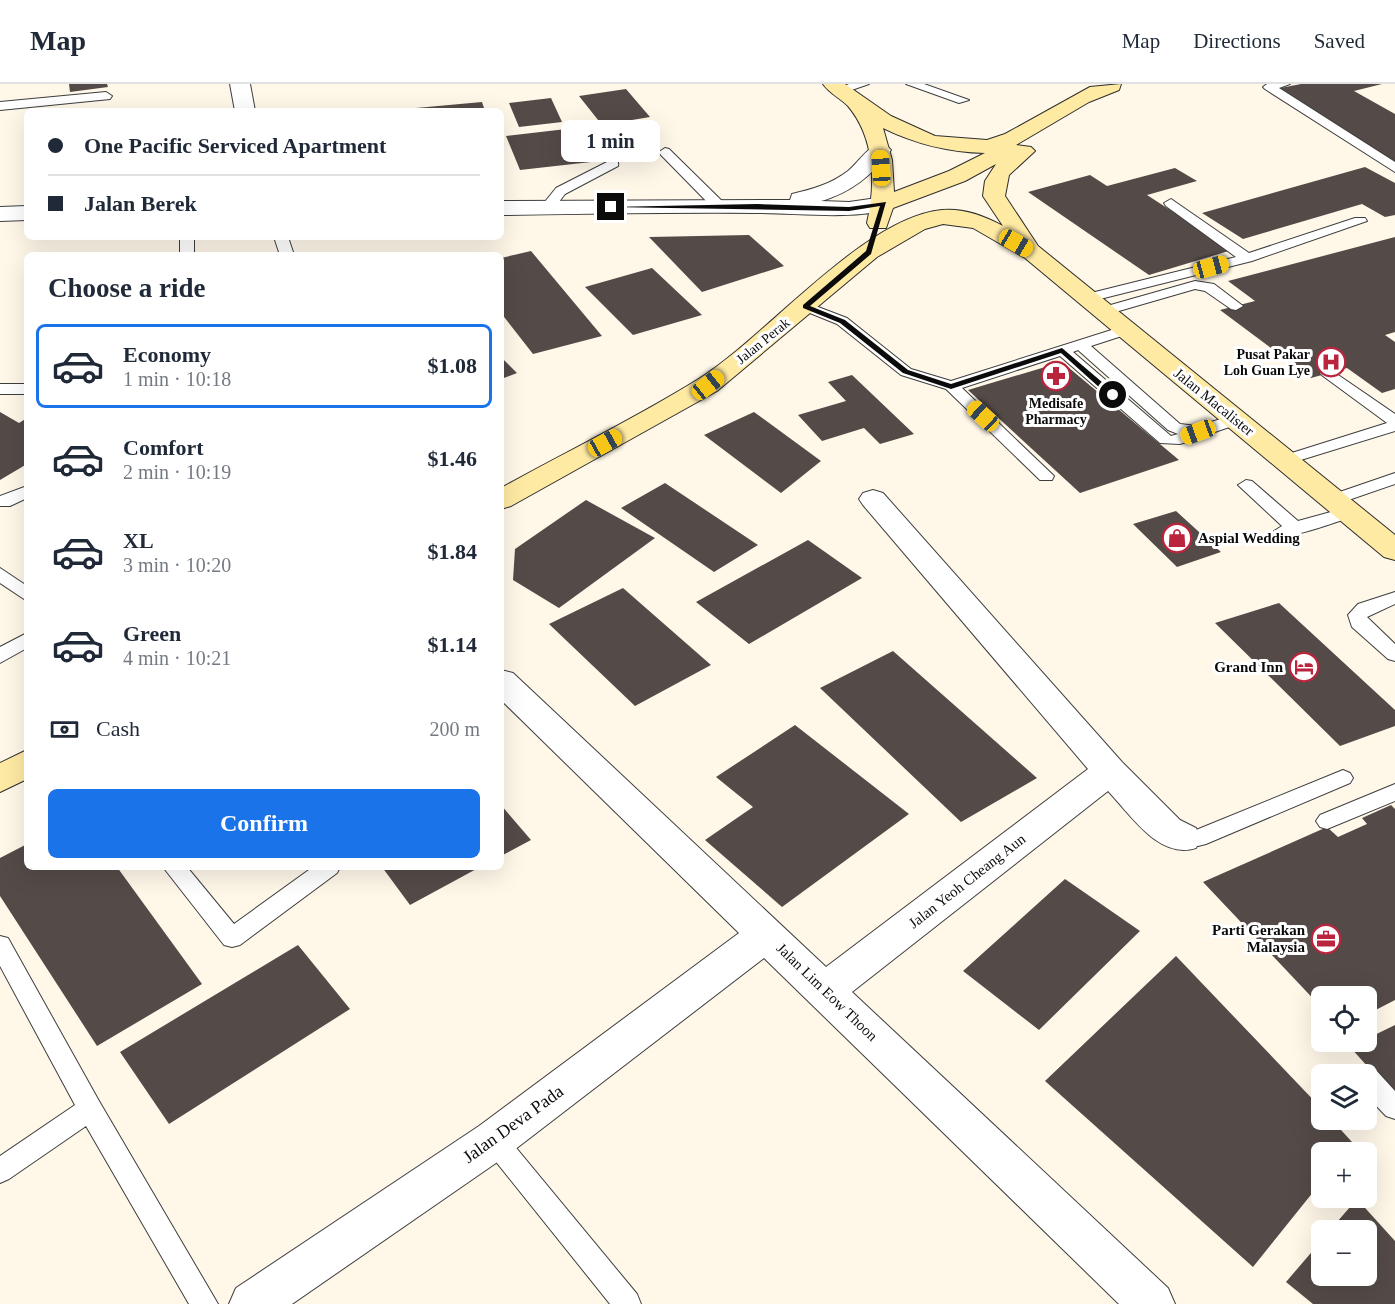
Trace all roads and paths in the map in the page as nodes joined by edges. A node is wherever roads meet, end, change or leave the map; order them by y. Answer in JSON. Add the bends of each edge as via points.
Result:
{"nodes":[{"id":1,"x":240,"y":84,"type":"edge"},
{"id":2,"x":912,"y":84,"type":"edge"},
{"id":3,"x":1284,"y":84,"type":"edge"},
{"id":4,"x":1111,"y":85,"type":"edge"},
{"id":5,"x":848,"y":90,"type":"edge"},
{"id":6,"x":106,"y":96,"type":"dead end"},
{"id":7,"x":963,"y":100,"type":"dead end"},
{"id":8,"x":0,"y":106,"type":"edge"},
{"id":9,"x":244,"y":108,"type":"edge"},
{"id":10,"x":1045,"y":129,"type":"junction"},
{"id":11,"x":601,"y":147,"type":"dead end"},
{"id":12,"x":880,"y":150,"type":"junction"},
{"id":13,"x":665,"y":152,"type":"dead end"},
{"id":14,"x":1395,"y":168,"type":"edge"},
{"id":15,"x":1171,"y":203,"type":"dead end"},
{"id":16,"x":884,"y":204,"type":"junction"},
{"id":17,"x":719,"y":206,"type":"junction"},
{"id":18,"x":757,"y":206,"type":"junction"},
{"id":19,"x":504,"y":208,"type":"edge"},
{"id":20,"x":547,"y":208,"type":"junction"},
{"id":21,"x":24,"y":213,"type":"edge"},
{"id":22,"x":0,"y":214,"type":"edge"},
{"id":23,"x":1360,"y":221,"type":"dead end"},
{"id":24,"x":869,"y":252,"type":"junction"},
{"id":25,"x":1033,"y":253,"type":"junction"},
{"id":26,"x":1247,"y":258,"type":"junction"},
{"id":27,"x":1096,"y":305,"type":"junction"},
{"id":28,"x":805,"y":306,"type":"junction"},
{"id":29,"x":1236,"y":306,"type":"dead end"},
{"id":30,"x":1126,"y":330,"type":"junction"},
{"id":31,"x":1080,"y":344,"type":"junction"},
{"id":32,"x":1062,"y":350,"type":"junction"},
{"id":33,"x":1328,"y":374,"type":"dead end"},
{"id":34,"x":951,"y":386,"type":"junction"},
{"id":35,"x":0,"y":389,"type":"edge"},
{"id":36,"x":24,"y":389,"type":"edge"},
{"id":37,"x":1234,"y":420,"type":"junction"},
{"id":38,"x":1395,"y":424,"type":"edge"},
{"id":39,"x":1198,"y":432,"type":"junction"},
{"id":40,"x":1285,"y":460,"type":"junction"},
{"id":41,"x":1046,"y":476,"type":"dead end"},
{"id":42,"x":1395,"y":478,"type":"edge"},
{"id":43,"x":1246,"y":485,"type":"dead end"},
{"id":44,"x":24,"y":492,"type":"edge"},
{"id":45,"x":504,"y":498,"type":"edge"},
{"id":46,"x":873,"y":499,"type":"dead end"},
{"id":47,"x":0,"y":501,"type":"edge"},
{"id":48,"x":1342,"y":506,"type":"junction"},
{"id":49,"x":1395,"y":550,"type":"edge"},
{"id":50,"x":0,"y":574,"type":"edge"},
{"id":51,"x":24,"y":593,"type":"edge"},
{"id":52,"x":1395,"y":598,"type":"edge"},
{"id":53,"x":24,"y":641,"type":"edge"},
{"id":54,"x":1395,"y":654,"type":"edge"},
{"id":55,"x":0,"y":656,"type":"edge"},
{"id":56,"x":504,"y":684,"type":"edge"},
{"id":57,"x":24,"y":766,"type":"edge"},
{"id":58,"x":1110,"y":771,"type":"junction"},
{"id":59,"x":1343,"y":778,"type":"dead end"},
{"id":60,"x":0,"y":779,"type":"edge"},
{"id":61,"x":1395,"y":792,"type":"edge"},
{"id":62,"x":1327,"y":821,"type":"dead end"},
{"id":63,"x":1183,"y":838,"type":"joint"},
{"id":64,"x":176,"y":870,"type":"edge"},
{"id":65,"x":325,"y":870,"type":"edge"},
{"id":66,"x":767,"y":934,"type":"junction"},
{"id":67,"x":0,"y":945,"type":"edge"},
{"id":68,"x":824,"y":991,"type":"junction"},
{"id":69,"x":1377,"y":1089,"type":"edge"},
{"id":70,"x":90,"y":1108,"type":"junction"},
{"id":71,"x":1395,"y":1108,"type":"edge"},
{"id":72,"x":495,"y":1140,"type":"junction"},
{"id":73,"x":0,"y":1171,"type":"edge"},
{"id":74,"x":204,"y":1304,"type":"edge"},
{"id":75,"x":252,"y":1304,"type":"edge"},
{"id":76,"x":627,"y":1304,"type":"edge"},
{"id":77,"x":1152,"y":1304,"type":"edge"}],
"edges":[{"from":1,"to":9,"type":"street"},
{"from":2,"to":7,"type":"lane"},
{"from":3,"to":14,"type":"lane","via":[[1269,87]]},
{"from":4,"to":5,"type":"main road","via":[[1093,91],[997,146],[969,147],[934,143],[905,132]]},
{"from":4,"to":10,"type":"main road"},
{"from":5,"to":12,"type":"main road"},
{"from":6,"to":8,"type":"lane"},
{"from":10,"to":16,"type":"main road","via":[[957,176]]},
{"from":10,"to":25,"type":"main road","via":[[997,174],[993,188],[1000,206]]},
{"from":11,"to":20,"type":"lane","via":[[614,163],[602,174],[560,190]]},
{"from":12,"to":16,"type":"main road"},
{"from":12,"to":18,"type":"street","via":[[869,165],[835,189],[810,198]]},
{"from":13,"to":17,"type":"lane"},
{"from":15,"to":26,"type":"lane"},
{"from":16,"to":18,"type":"street","via":[[849,209]]},
{"from":16,"to":24,"type":"main road"},
{"from":17,"to":18,"type":"street"},
{"from":17,"to":20,"type":"street"},
{"from":19,"to":20,"type":"street"},
{"from":21,"to":22,"type":"street"},
{"from":23,"to":26,"type":"lane"},
{"from":24,"to":25,"type":"main road","name":"Jalan Perak","via":[[917,224],[942,217],[981,223]]},
{"from":24,"to":28,"type":"main road","name":"Jalan Perak"},
{"from":25,"to":27,"type":"main road","name":"Jalan Macalister"},
{"from":26,"to":27,"type":"lane"},
{"from":27,"to":29,"type":"lane","via":[[1202,285]]},
{"from":27,"to":30,"type":"main road","name":"Jalan Macalister"},
{"from":28,"to":34,"type":"lane","via":[[842,321],[906,372]]},
{"from":28,"to":45,"type":"main road","name":"Jalan Perak","via":[[708,385]]},
{"from":30,"to":31,"type":"lane"},
{"from":30,"to":37,"type":"main road","name":"Jalan Macalister"},
{"from":31,"to":32,"type":"lane"},
{"from":31,"to":39,"type":"lane","via":[[1173,427]]},
{"from":32,"to":34,"type":"lane"},
{"from":32,"to":39,"type":"lane","via":[[1166,440]]},
{"from":33,"to":38,"type":"lane"},
{"from":34,"to":41,"type":"lane"},
{"from":35,"to":36,"type":"lane"},
{"from":37,"to":39,"type":"lane"},
{"from":37,"to":40,"type":"main road","name":"Jalan Macalister"},
{"from":38,"to":40,"type":"lane"},
{"from":40,"to":48,"type":"main road","name":"Jalan Macalister"},
{"from":42,"to":48,"type":"lane"},
{"from":43,"to":48,"type":"lane","via":[[1289,529]]},
{"from":44,"to":47,"type":"lane"},
{"from":46,"to":58,"type":"street"},
{"from":48,"to":49,"type":"main road","name":"Jalan Macalister"},
{"from":50,"to":51,"type":"lane"},
{"from":52,"to":54,"type":"lane","via":[[1365,608],[1358,615],[1359,624]]},
{"from":53,"to":55,"type":"lane"},
{"from":56,"to":66,"type":"street","name":"Jalan Lim Eow Thoon"},
{"from":57,"to":60,"type":"main road"},
{"from":58,"to":63,"type":"street","via":[[1167,830]]},
{"from":58,"to":68,"type":"street","name":"Jalan Yeoh Cheang Aun"},
{"from":59,"to":63,"type":"lane","via":[[1198,838]]},
{"from":61,"to":62,"type":"lane"},
{"from":64,"to":65,"type":"lane","via":[[232,938]]},
{"from":66,"to":68,"type":"street","name":"Jalan Lim Eow Thoon"},
{"from":66,"to":72,"type":"street","name":"Jalan Deva Pada"},
{"from":67,"to":70,"type":"lane"},
{"from":68,"to":77,"type":"street","name":"Jalan Lim Eow Thoon"},
{"from":69,"to":71,"type":"lane"},
{"from":70,"to":73,"type":"lane"},
{"from":70,"to":74,"type":"lane"},
{"from":72,"to":75,"type":"street","name":"Jalan Deva Pada"},
{"from":72,"to":76,"type":"lane"}]}
